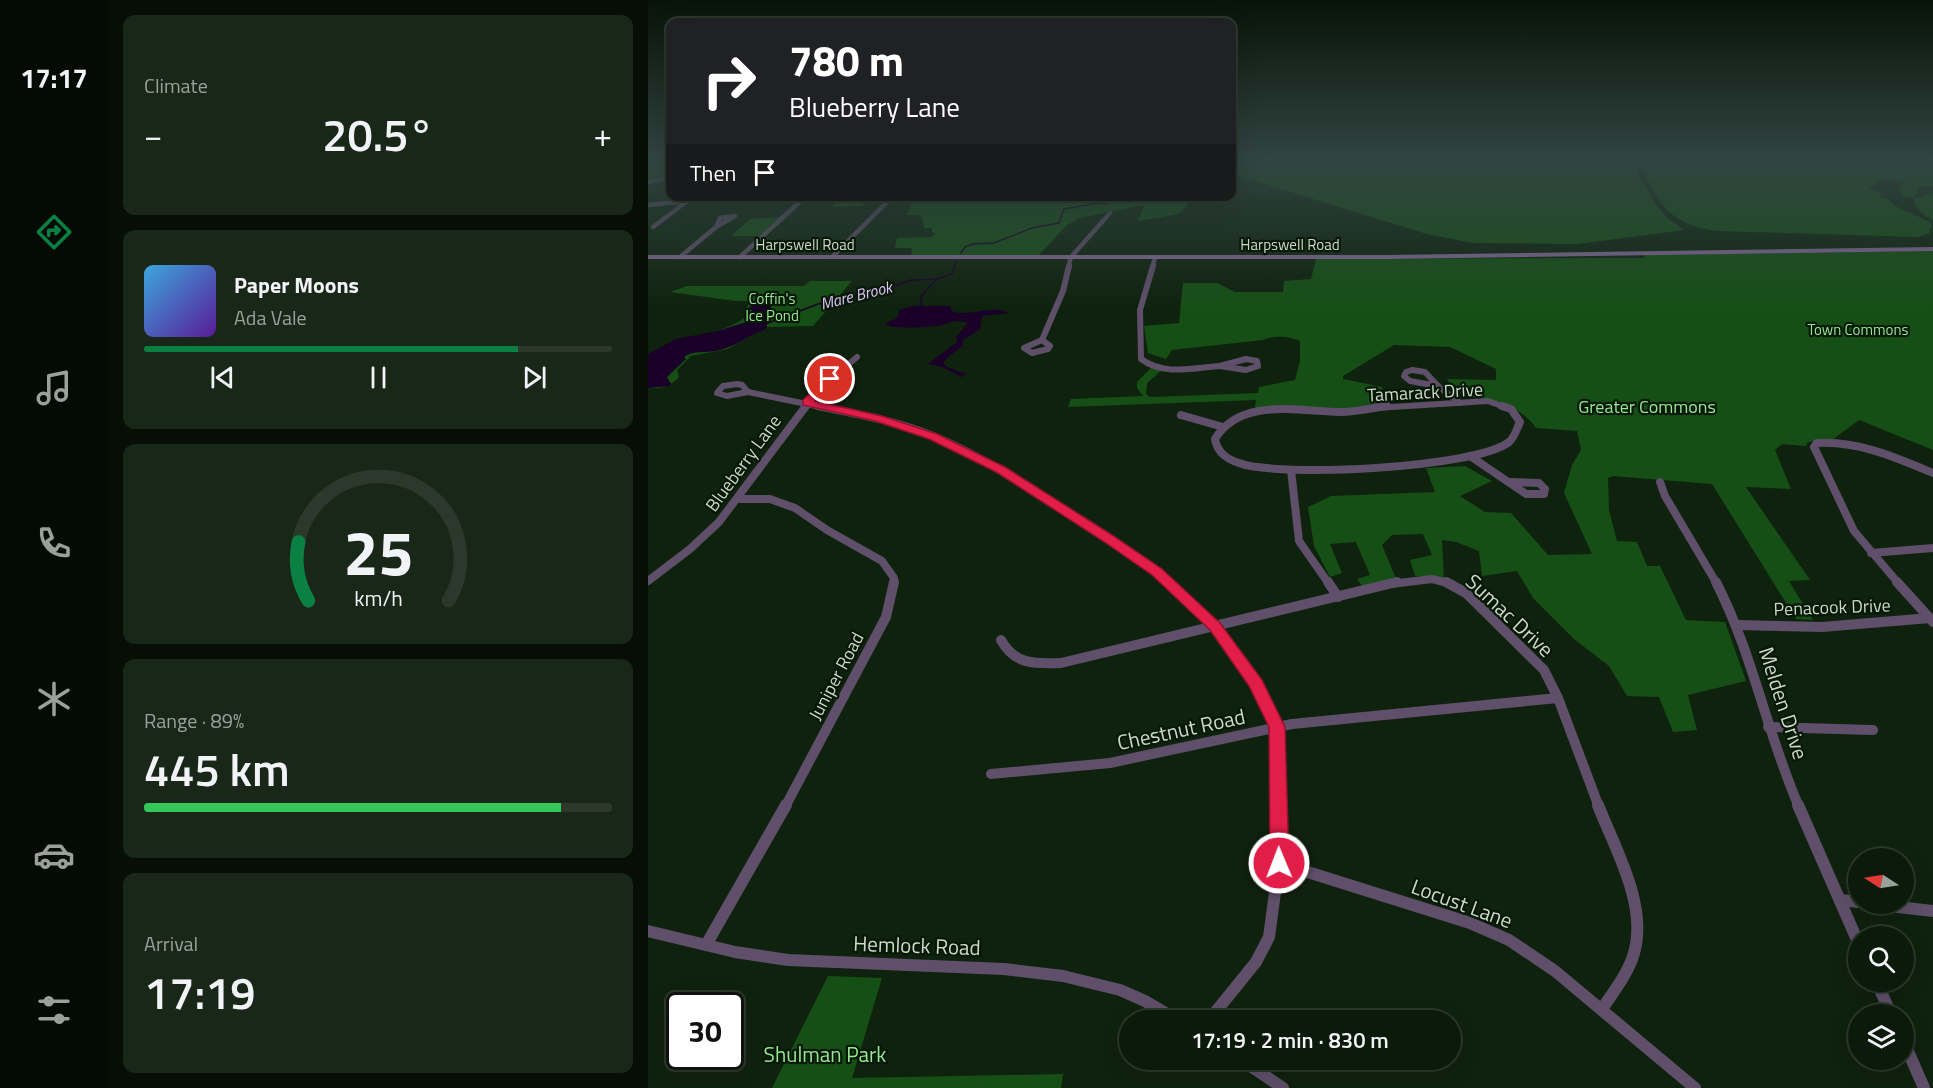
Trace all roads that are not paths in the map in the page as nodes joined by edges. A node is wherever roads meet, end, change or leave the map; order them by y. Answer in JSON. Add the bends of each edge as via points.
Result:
{"nodes":[{"id":1,"x":677,"y":208,"type":"edge"},
{"id":2,"x":793,"y":208,"type":"edge"},
{"id":3,"x":881,"y":208,"type":"edge"},
{"id":4,"x":1110,"y":213,"type":"dead end"},
{"id":5,"x":653,"y":227,"type":"dead end"},
{"id":6,"x":716,"y":227,"type":"dead end"},
{"id":7,"x":1933,"y":249,"type":"edge"},
{"id":8,"x":648,"y":257,"type":"edge"},
{"id":9,"x":680,"y":257,"type":"junction"},
{"id":10,"x":740,"y":257,"type":"junction"},
{"id":11,"x":832,"y":257,"type":"junction"},
{"id":12,"x":1071,"y":257,"type":"junction"},
{"id":13,"x":1155,"y":258,"type":"junction"},
{"id":14,"x":1042,"y":339,"type":"dead end"},
{"id":15,"x":857,"y":357,"type":"dead end"},
{"id":16,"x":1220,"y":366,"type":"junction"},
{"id":17,"x":1438,"y":386,"type":"dead end"},
{"id":18,"x":748,"y":392,"type":"dead end"},
{"id":19,"x":807,"y":402,"type":"junction"},
{"id":20,"x":1460,"y":403,"type":"junction"},
{"id":21,"x":1181,"y":415,"type":"dead end"},
{"id":22,"x":1223,"y":427,"type":"junction"},
{"id":23,"x":1817,"y":443,"type":"joint"},
{"id":24,"x":1470,"y":456,"type":"junction"},
{"id":25,"x":1291,"y":470,"type":"junction"},
{"id":26,"x":1933,"y":473,"type":"edge"},
{"id":27,"x":1511,"y":482,"type":"dead end"},
{"id":28,"x":1660,"y":482,"type":"dead end"},
{"id":29,"x":738,"y":499,"type":"junction"},
{"id":30,"x":1933,"y":548,"type":"edge"},
{"id":31,"x":1871,"y":553,"type":"junction"},
{"id":32,"x":648,"y":581,"type":"edge"},
{"id":33,"x":1338,"y":597,"type":"junction"},
{"id":34,"x":1931,"y":620,"type":"edge"},
{"id":35,"x":1736,"y":625,"type":"junction"},
{"id":36,"x":1215,"y":627,"type":"junction"},
{"id":37,"x":1001,"y":640,"type":"dead end"},
{"id":38,"x":1558,"y":698,"type":"junction"},
{"id":39,"x":1277,"y":727,"type":"junction"},
{"id":40,"x":1768,"y":727,"type":"junction"},
{"id":41,"x":1873,"y":730,"type":"dead end"},
{"id":42,"x":991,"y":774,"type":"dead end"},
{"id":43,"x":1279,"y":863,"type":"junction"},
{"id":44,"x":1841,"y":900,"type":"junction"},
{"id":45,"x":1848,"y":901,"type":"edge"},
{"id":46,"x":1914,"y":909,"type":"edge"},
{"id":47,"x":1933,"y":911,"type":"edge"},
{"id":48,"x":1852,"y":926,"type":"edge"},
{"id":49,"x":648,"y":931,"type":"edge"},
{"id":50,"x":706,"y":945,"type":"junction"},
{"id":51,"x":1602,"y":1009,"type":"junction"},
{"id":52,"x":1158,"y":1010,"type":"edge"},
{"id":53,"x":1217,"y":1010,"type":"edge"},
{"id":54,"x":1914,"y":1065,"type":"edge"},
{"id":55,"x":1256,"y":1070,"type":"edge"},
{"id":56,"x":1283,"y":1088,"type":"edge"},
{"id":57,"x":1695,"y":1088,"type":"edge"},
{"id":58,"x":1924,"y":1088,"type":"edge"}],
"edges":[{"from":1,"to":5,"type":"street"},
{"from":2,"to":10,"type":"street"},
{"from":3,"to":11,"type":"street"},
{"from":4,"to":12,"type":"street"},
{"from":6,"to":9,"type":"street"},
{"from":7,"to":13,"type":"main road","name":"Harpswell Road"},
{"from":8,"to":9,"type":"main road","name":"Harpswell Road"},
{"from":9,"to":10,"type":"main road","name":"Harpswell Road"},
{"from":10,"to":11,"type":"main road","name":"Harpswell Road"},
{"from":11,"to":12,"type":"main road","name":"Harpswell Road"},
{"from":12,"to":13,"type":"main road","name":"Harpswell Road"},
{"from":12,"to":14,"type":"street","via":[[1063,291]]},
{"from":13,"to":16,"type":"street","via":[[1140,310],[1142,359],[1151,366],[1164,368]]},
{"from":15,"to":19,"type":"street","name":"Blueberry Lane"},
{"from":16,"to":16,"type":"street","via":[[1246,370],[1259,364],[1246,359]]},
{"from":17,"to":20,"type":"street"},
{"from":18,"to":19,"type":"street"},
{"from":19,"to":29,"type":"street","name":"Blueberry Lane"},
{"from":19,"to":36,"type":"street","via":[[878,418],[933,436],[1000,470],[1157,572]]},
{"from":20,"to":22,"type":"street","name":"Tamarack Drive","via":[[1385,406],[1351,412],[1268,409]]},
{"from":20,"to":24,"type":"street","name":"Tamarack Drive","via":[[1488,401],[1511,409],[1520,422],[1510,441]]},
{"from":21,"to":22,"type":"street"},
{"from":22,"to":25,"type":"street","name":"Tamarack Drive","via":[[1216,439],[1222,454],[1245,465]]},
{"from":23,"to":26,"type":"street","via":[[1860,448]]},
{"from":23,"to":31,"type":"street","via":[[1815,450],[1844,514]]},
{"from":24,"to":25,"type":"street","name":"Tamarack Drive","via":[[1446,461]]},
{"from":24,"to":27,"type":"street"},
{"from":25,"to":33,"type":"street","via":[[1299,541]]},
{"from":28,"to":35,"type":"street","name":"Melden Drive"},
{"from":29,"to":32,"type":"street","name":"Blueberry Lane","via":[[706,535]]},
{"from":29,"to":50,"type":"street","name":"Juniper Road","via":[[770,499],[795,508],[882,561],[894,578],[894,588],[867,654]]},
{"from":30,"to":31,"type":"street"},
{"from":31,"to":34,"type":"street"},
{"from":33,"to":36,"type":"street","name":"Sumac Drive"},
{"from":33,"to":38,"type":"street","name":"Sumac Drive","via":[[1412,580],[1452,584],[1535,659]]},
{"from":34,"to":35,"type":"street","name":"Penacook Drive","via":[[1822,627]]},
{"from":35,"to":40,"type":"street","name":"Melden Drive"},
{"from":36,"to":37,"type":"street","name":"Sumac Drive","via":[[1061,663],[1017,658],[1010,655]]},
{"from":36,"to":39,"type":"street","via":[[1256,684]]},
{"from":38,"to":39,"type":"street","name":"Chestnut Road"},
{"from":38,"to":51,"type":"street","name":"Sumac Drive","via":[[1635,910],[1637,928],[1630,965]]},
{"from":39,"to":42,"type":"street","name":"Chestnut Road","via":[[1110,763]]},
{"from":39,"to":43,"type":"street"},
{"from":40,"to":41,"type":"street"},
{"from":40,"to":44,"type":"street","name":"Melden Drive","via":[[1786,778]]},
{"from":43,"to":51,"type":"street","name":"Locust Lane","via":[[1483,928],[1521,947]]},
{"from":43,"to":53,"type":"street","via":[[1269,937],[1256,962]]},
{"from":44,"to":45,"type":"street"},
{"from":44,"to":48,"type":"street","name":"Melden Drive"},
{"from":46,"to":47,"type":"street"},
{"from":49,"to":50,"type":"street","name":"Hemlock Road"},
{"from":50,"to":52,"type":"street","name":"Hemlock Road","via":[[788,960],[1004,969],[1063,976],[1119,990]]},
{"from":51,"to":57,"type":"street","name":"Locust Lane"},
{"from":54,"to":58,"type":"street"},
{"from":55,"to":56,"type":"street"}]}
